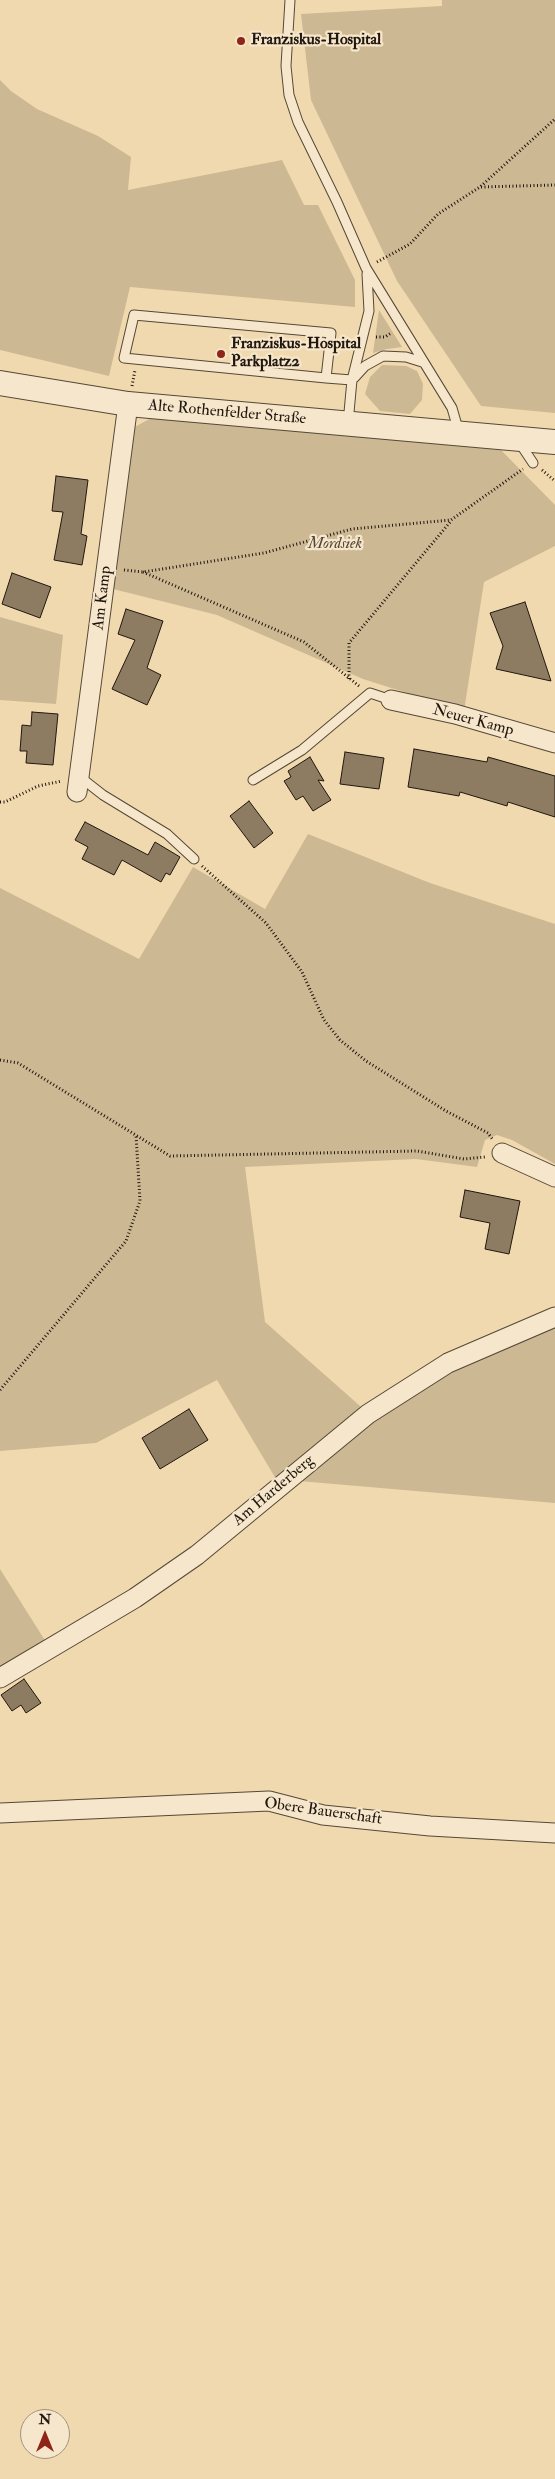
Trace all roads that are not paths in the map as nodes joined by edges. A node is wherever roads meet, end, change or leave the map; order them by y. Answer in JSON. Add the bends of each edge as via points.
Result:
{"nodes":[{"id":1,"x":290,"y":0,"type":"edge"},
{"id":2,"x":366,"y":268,"type":"junction"},
{"id":3,"x":422,"y":362,"type":"junction"},
{"id":4,"x":326,"y":378,"type":"junction"},
{"id":5,"x":352,"y":380,"type":"junction"},
{"id":6,"x":0,"y":383,"type":"edge"},
{"id":7,"x":129,"y":399,"type":"junction"},
{"id":8,"x":348,"y":424,"type":"junction"},
{"id":9,"x":456,"y":434,"type":"junction"},
{"id":10,"x":521,"y":439,"type":"junction"},
{"id":11,"x":555,"y":442,"type":"edge"},
{"id":12,"x":533,"y":462,"type":"road end"},
{"id":13,"x":391,"y":700,"type":"joint"},
{"id":14,"x":555,"y":744,"type":"edge"},
{"id":15,"x":253,"y":780,"type":"dead end"},
{"id":16,"x":78,"y":784,"type":"joint"},
{"id":17,"x":194,"y":858,"type":"road end"},
{"id":18,"x":502,"y":1153,"type":"road end"},
{"id":19,"x":555,"y":1176,"type":"edge"},
{"id":20,"x":555,"y":1317,"type":"edge"},
{"id":21,"x":0,"y":1678,"type":"edge"},
{"id":22,"x":0,"y":1812,"type":"edge"},
{"id":23,"x":555,"y":1833,"type":"edge"}],
"edges":[{"from":1,"to":2,"type":"lane","via":[[286,66],[289,95],[298,122]]},
{"from":2,"to":3,"type":"lane"},
{"from":2,"to":5,"type":"lane","via":[[370,310]]},
{"from":3,"to":5,"type":"lane","via":[[406,357],[383,356],[365,366]]},
{"from":3,"to":9,"type":"lane","via":[[452,408]]},
{"from":4,"to":4,"type":"lane","via":[[138,360],[124,358],[134,315],[330,333]]},
{"from":4,"to":5,"type":"lane"},
{"from":5,"to":8,"type":"lane"},
{"from":6,"to":7,"type":"street","name":"Alte Rothenfelder Straße"},
{"from":7,"to":8,"type":"street","name":"Alte Rothenfelder Straße"},
{"from":7,"to":16,"type":"street","name":"Am Kamp"},
{"from":8,"to":9,"type":"street","name":"Alte Rothenfelder Straße"},
{"from":9,"to":10,"type":"street","name":"Alte Rothenfelder Straße"},
{"from":10,"to":11,"type":"street","name":"Alte Rothenfelder Straße"},
{"from":10,"to":12,"type":"lane"},
{"from":13,"to":14,"type":"street","name":"Neuer Kamp","via":[[455,714]]},
{"from":13,"to":15,"type":"lane","via":[[370,693],[302,750]]},
{"from":16,"to":17,"type":"lane","via":[[103,795],[166,834]]},
{"from":18,"to":19,"type":"street"},
{"from":20,"to":21,"type":"street","name":"Am Harderberg","via":[[448,1363],[368,1414],[197,1555],[135,1598]]},
{"from":22,"to":23,"type":"street","name":"Obere Bauerschaft","via":[[269,1802],[323,1815],[430,1826]]}]}
